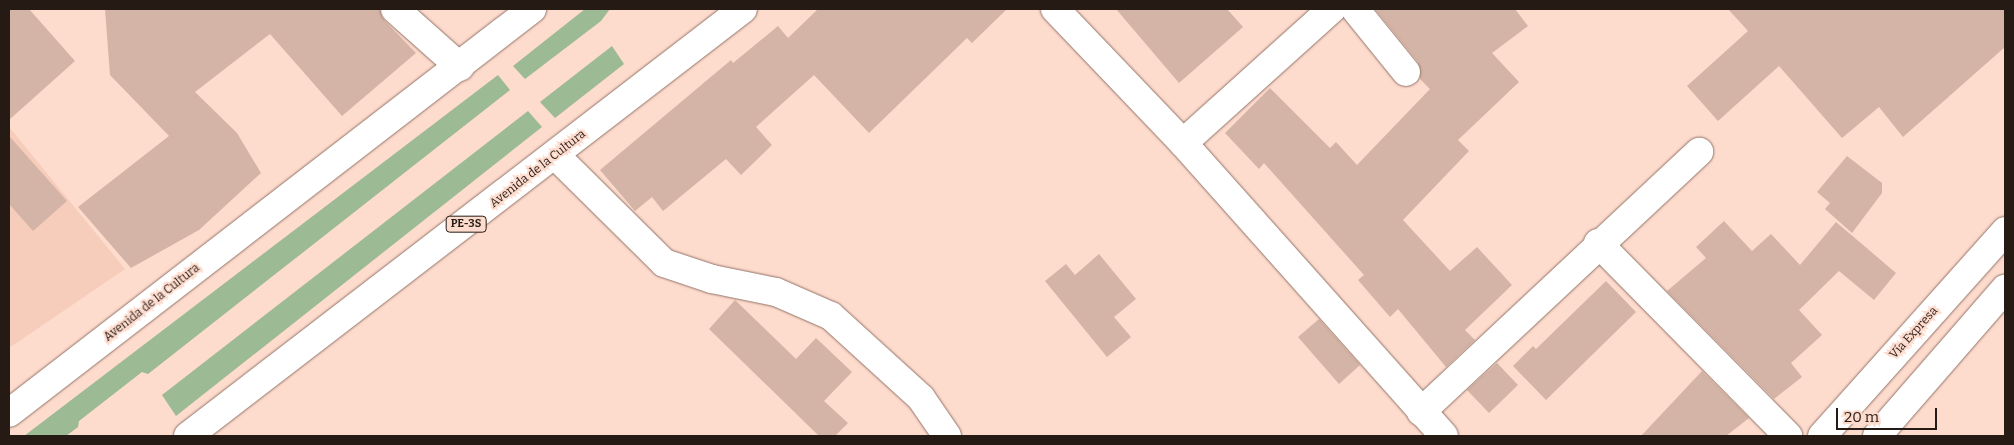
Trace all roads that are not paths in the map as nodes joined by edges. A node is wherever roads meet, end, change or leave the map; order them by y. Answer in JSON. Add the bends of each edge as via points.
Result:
{"nodes":[{"id":1,"x":395,"y":9,"type":"edge"},
{"id":2,"x":532,"y":9,"type":"edge"},
{"id":3,"x":743,"y":9,"type":"edge"},
{"id":4,"x":1055,"y":9,"type":"edge"},
{"id":5,"x":1332,"y":9,"type":"edge"},
{"id":6,"x":1355,"y":9,"type":"edge"},
{"id":7,"x":460,"y":67,"type":"junction"},
{"id":8,"x":1406,"y":72,"type":"dead end"},
{"id":9,"x":1182,"y":143,"type":"junction"},
{"id":10,"x":1700,"y":152,"type":"dead end"},
{"id":11,"x":556,"y":156,"type":"junction"},
{"id":12,"x":2005,"y":231,"type":"edge"},
{"id":13,"x":1598,"y":243,"type":"junction"},
{"id":14,"x":2005,"y":288,"type":"edge"},
{"id":15,"x":1421,"y":412,"type":"junction"},
{"id":16,"x":9,"y":413,"type":"edge"},
{"id":17,"x":188,"y":436,"type":"edge"},
{"id":18,"x":947,"y":436,"type":"edge"},
{"id":19,"x":1444,"y":436,"type":"edge"},
{"id":20,"x":1788,"y":436,"type":"edge"},
{"id":21,"x":1822,"y":436,"type":"edge"},
{"id":22,"x":1876,"y":436,"type":"edge"}],
"edges":[{"from":1,"to":7,"type":"main road"},
{"from":2,"to":7,"type":"main road","name":"Avenida de la Cultura"},
{"from":3,"to":11,"type":"main road","name":"Avenida de la Cultura","number":"PE-3S"},
{"from":4,"to":9,"type":"main road"},
{"from":5,"to":9,"type":"main road"},
{"from":6,"to":8,"type":"main road"},
{"from":7,"to":16,"type":"main road","name":"Avenida de la Cultura"},
{"from":9,"to":15,"type":"main road"},
{"from":10,"to":13,"type":"main road"},
{"from":11,"to":17,"type":"main road","name":"Avenida de la Cultura","number":"PE-3S"},
{"from":11,"to":18,"type":"main road","via":[[664,263],[712,280],[776,292],[831,316],[920,398]]},
{"from":12,"to":21,"type":"main road","name":"Vía Expresa"},
{"from":13,"to":15,"type":"main road"},
{"from":13,"to":20,"type":"main road"},
{"from":14,"to":22,"type":"main road"},
{"from":15,"to":19,"type":"main road"}]}
